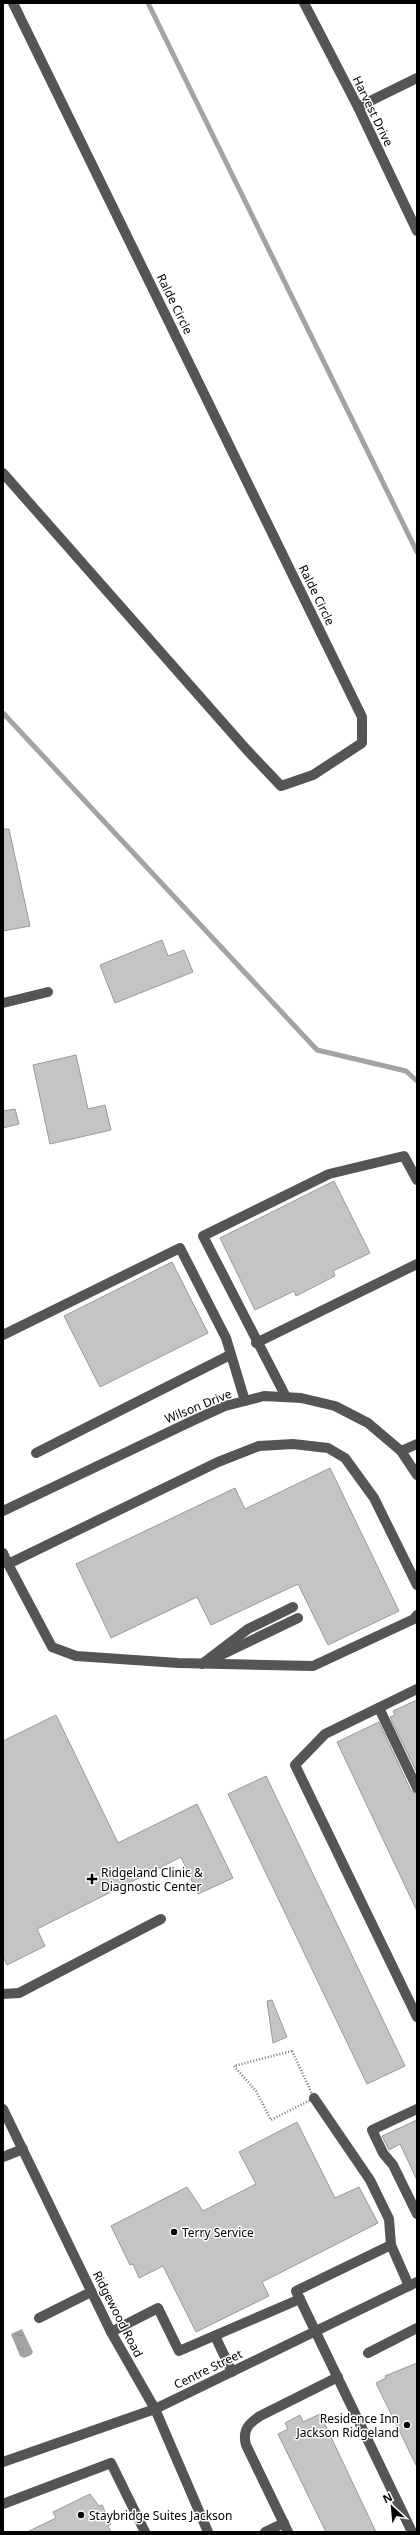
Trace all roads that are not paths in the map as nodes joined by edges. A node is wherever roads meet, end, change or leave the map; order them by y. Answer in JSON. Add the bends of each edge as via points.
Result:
{"nodes":[{"id":1,"x":13,"y":3,"type":"edge"},
{"id":2,"x":304,"y":3,"type":"edge"},
{"id":3,"x":417,"y":78,"type":"edge"},
{"id":4,"x":358,"y":107,"type":"junction"},
{"id":5,"x":417,"y":231,"type":"edge"},
{"id":6,"x":3,"y":473,"type":"edge"},
{"id":7,"x":48,"y":992,"type":"dead end"},
{"id":8,"x":3,"y":1003,"type":"edge"},
{"id":9,"x":417,"y":1180,"type":"edge"},
{"id":10,"x":417,"y":1264,"type":"edge"},
{"id":11,"x":3,"y":1335,"type":"edge"},
{"id":12,"x":256,"y":1344,"type":"junction"},
{"id":13,"x":230,"y":1355,"type":"junction"},
{"id":14,"x":286,"y":1397,"type":"junction"},
{"id":15,"x":245,"y":1401,"type":"junction"},
{"id":16,"x":417,"y":1444,"type":"edge"},
{"id":17,"x":401,"y":1451,"type":"junction"},
{"id":18,"x":36,"y":1453,"type":"dead end"},
{"id":19,"x":417,"y":1475,"type":"edge"},
{"id":20,"x":3,"y":1511,"type":"edge"},
{"id":21,"x":3,"y":1553,"type":"edge"},
{"id":22,"x":8,"y":1564,"type":"junction"},
{"id":23,"x":417,"y":1585,"type":"edge"},
{"id":24,"x":293,"y":1607,"type":"dead end"},
{"id":25,"x":417,"y":1615,"type":"edge"},
{"id":26,"x":298,"y":1618,"type":"dead end"},
{"id":27,"x":202,"y":1664,"type":"junction"},
{"id":28,"x":417,"y":1689,"type":"edge"},
{"id":29,"x":379,"y":1708,"type":"junction"},
{"id":30,"x":417,"y":1788,"type":"edge"},
{"id":31,"x":161,"y":1919,"type":"dead end"},
{"id":32,"x":3,"y":1994,"type":"edge"},
{"id":33,"x":417,"y":2017,"type":"edge"},
{"id":34,"x":314,"y":2098,"type":"road end"},
{"id":35,"x":3,"y":2109,"type":"edge"},
{"id":36,"x":417,"y":2109,"type":"edge"},
{"id":37,"x":23,"y":2149,"type":"junction"},
{"id":38,"x":3,"y":2157,"type":"edge"},
{"id":39,"x":417,"y":2214,"type":"edge"},
{"id":40,"x":391,"y":2245,"type":"junction"},
{"id":41,"x":413,"y":2284,"type":"edge"},
{"id":42,"x":91,"y":2292,"type":"junction"},
{"id":43,"x":300,"y":2299,"type":"junction"},
{"id":44,"x":39,"y":2318,"type":"dead end"},
{"id":45,"x":417,"y":2328,"type":"edge"},
{"id":46,"x":110,"y":2332,"type":"junction"},
{"id":47,"x":315,"y":2332,"type":"junction"},
{"id":48,"x":215,"y":2336,"type":"junction"},
{"id":49,"x":368,"y":2353,"type":"dead end"},
{"id":50,"x":232,"y":2372,"type":"junction"},
{"id":51,"x":338,"y":2378,"type":"junction"},
{"id":52,"x":155,"y":2409,"type":"junction"},
{"id":53,"x":3,"y":2462,"type":"edge"},
{"id":54,"x":3,"y":2504,"type":"edge"},
{"id":55,"x":286,"y":2527,"type":"edge"},
{"id":56,"x":145,"y":2532,"type":"edge"},
{"id":57,"x":208,"y":2532,"type":"edge"},
{"id":58,"x":265,"y":2532,"type":"edge"},
{"id":59,"x":412,"y":2532,"type":"edge"}],
"edges":[{"from":1,"to":6,"type":"street","name":"Ralde Circle","via":[[362,717],[362,744],[313,775],[281,786]]},
{"from":2,"to":4,"type":"street","name":"Harvest Drive"},
{"from":3,"to":4,"type":"street"},
{"from":4,"to":5,"type":"street","name":"Harvest Drive"},
{"from":7,"to":8,"type":"street"},
{"from":9,"to":12,"type":"street","via":[[404,1156],[329,1174],[203,1236]]},
{"from":10,"to":12,"type":"street"},
{"from":11,"to":13,"type":"street","via":[[180,1248],[226,1338]]},
{"from":12,"to":14,"type":"street"},
{"from":13,"to":15,"type":"street"},
{"from":13,"to":18,"type":"street"},
{"from":14,"to":15,"type":"street","name":"Wilson Drive","via":[[264,1396]]},
{"from":14,"to":17,"type":"street","name":"Wilson Drive","via":[[335,1406],[368,1423]]},
{"from":15,"to":20,"type":"street","name":"Wilson Drive","via":[[225,1406]]},
{"from":16,"to":17,"type":"street"},
{"from":17,"to":19,"type":"street","name":"Wilson Drive"},
{"from":21,"to":22,"type":"street"},
{"from":22,"to":23,"type":"street","via":[[218,1462],[259,1446],[293,1444],[328,1448],[345,1458],[374,1498]]},
{"from":22,"to":27,"type":"street","via":[[52,1647],[76,1656]]},
{"from":24,"to":27,"type":"street","via":[[248,1629]]},
{"from":25,"to":27,"type":"street","via":[[414,1619],[313,1666]]},
{"from":26,"to":27,"type":"street"},
{"from":28,"to":29,"type":"street"},
{"from":29,"to":30,"type":"street"},
{"from":29,"to":33,"type":"street","via":[[325,1734],[295,1765]]},
{"from":31,"to":32,"type":"street","via":[[19,1993]]},
{"from":34,"to":40,"type":"street","via":[[370,2180],[389,2219]]},
{"from":35,"to":37,"type":"street","name":"Ridgewood Road"},
{"from":36,"to":39,"type":"street","via":[[372,2130]]},
{"from":37,"to":38,"type":"street"},
{"from":37,"to":42,"type":"street","name":"Ridgewood Road"},
{"from":40,"to":41,"type":"street"},
{"from":40,"to":43,"type":"street","via":[[296,2291]]},
{"from":41,"to":47,"type":"street","name":"Centre Street"},
{"from":42,"to":44,"type":"street"},
{"from":42,"to":46,"type":"street","name":"Ridgewood Road"},
{"from":43,"to":47,"type":"street"},
{"from":43,"to":48,"type":"street"},
{"from":45,"to":49,"type":"street"},
{"from":46,"to":48,"type":"street","via":[[158,2308],[179,2351]]},
{"from":46,"to":52,"type":"street","name":"Ridgewood Road"},
{"from":47,"to":50,"type":"street","name":"Centre Street"},
{"from":47,"to":51,"type":"street"},
{"from":48,"to":50,"type":"street"},
{"from":50,"to":52,"type":"street","name":"Centre Street"},
{"from":51,"to":55,"type":"street","via":[[260,2416],[245,2430],[243,2437],[246,2445]]},
{"from":51,"to":59,"type":"street"},
{"from":52,"to":53,"type":"street","name":"Centre Street"},
{"from":52,"to":57,"type":"street","name":"Ridgewood Road"},
{"from":54,"to":56,"type":"street","via":[[111,2463]]},
{"from":55,"to":58,"type":"street"}]}
